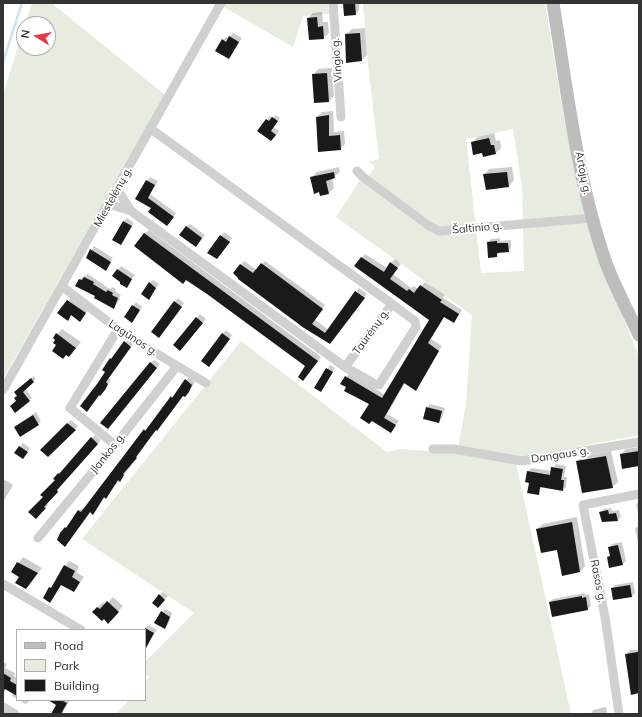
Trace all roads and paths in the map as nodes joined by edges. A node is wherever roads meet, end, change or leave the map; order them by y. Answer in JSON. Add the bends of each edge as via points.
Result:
{"nodes":[{"id":1,"x":221,"y":3,"type":"edge"},
{"id":2,"x":333,"y":3,"type":"edge"},
{"id":3,"x":553,"y":3,"type":"edge"},
{"id":4,"x":341,"y":117,"type":"dead end"},
{"id":5,"x":151,"y":129,"type":"junction"},
{"id":6,"x":357,"y":171,"type":"dead end"},
{"id":7,"x":117,"y":189,"type":"junction"},
{"id":8,"x":109,"y":204,"type":"junction"},
{"id":9,"x":131,"y":211,"type":"junction"},
{"id":10,"x":593,"y":218,"type":"junction"},
{"id":11,"x":63,"y":287,"type":"junction"},
{"id":12,"x":392,"y":304,"type":"junction"},
{"id":13,"x":118,"y":330,"type":"junction"},
{"id":14,"x":639,"y":335,"type":"edge"},
{"id":15,"x":177,"y":366,"type":"junction"},
{"id":16,"x":345,"y":367,"type":"junction"},
{"id":17,"x":206,"y":383,"type":"dead end"},
{"id":18,"x":3,"y":390,"type":"edge"},
{"id":19,"x":639,"y":442,"type":"edge"},
{"id":20,"x":115,"y":445,"type":"junction"},
{"id":21,"x":433,"y":449,"type":"dead end"},
{"id":22,"x":639,"y":494,"type":"edge"},
{"id":23,"x":38,"y":538,"type":"dead end"},
{"id":24,"x":3,"y":584,"type":"edge"},
{"id":25,"x":79,"y":629,"type":"edge"},
{"id":26,"x":3,"y":707,"type":"edge"},
{"id":27,"x":15,"y":714,"type":"edge"},
{"id":28,"x":619,"y":714,"type":"edge"}],
"edges":[{"from":1,"to":5,"type":"street","name":"Miestelėnų g."},
{"from":2,"to":4,"type":"street","name":"Vingio g."},
{"from":3,"to":10,"type":"main road","name":"Artojų g.","via":[[569,100]]},
{"from":5,"to":7,"type":"street","name":"Miestelėnų g."},
{"from":5,"to":12,"type":"street","name":"Taurėnų g."},
{"from":6,"to":10,"type":"street","name":"Šaltinio g.","via":[[429,226],[439,230]]},
{"from":7,"to":8,"type":"street","name":"Miestelėnų g."},
{"from":7,"to":9,"type":"street"},
{"from":8,"to":9,"type":"street"},
{"from":8,"to":11,"type":"street","name":"Miestelėnų g."},
{"from":9,"to":16,"type":"street"},
{"from":10,"to":14,"type":"main road","name":"Artojų g.","via":[[607,263]]},
{"from":11,"to":13,"type":"street","name":"Lagūnos g."},
{"from":11,"to":18,"type":"street","name":"Miestelėnų g."},
{"from":12,"to":16,"type":"street","name":"Taurėnų g."},
{"from":12,"to":16,"type":"street","via":[[414,321],[416,327],[379,385]]},
{"from":13,"to":15,"type":"street","name":"Lagūnos g."},
{"from":13,"to":20,"type":"street","via":[[70,408]]},
{"from":15,"to":17,"type":"street","name":"Lagūnos g."},
{"from":15,"to":20,"type":"street","name":"Įlankos g."},
{"from":19,"to":21,"type":"street","name":"Dangaus g.","via":[[522,461],[454,449]]},
{"from":20,"to":23,"type":"street","name":"Įlankos g."},
{"from":22,"to":28,"type":"street","name":"Rasos g.","via":[[584,505],[605,617]]},
{"from":24,"to":25,"type":"street"},
{"from":26,"to":27,"type":"street"}]}
